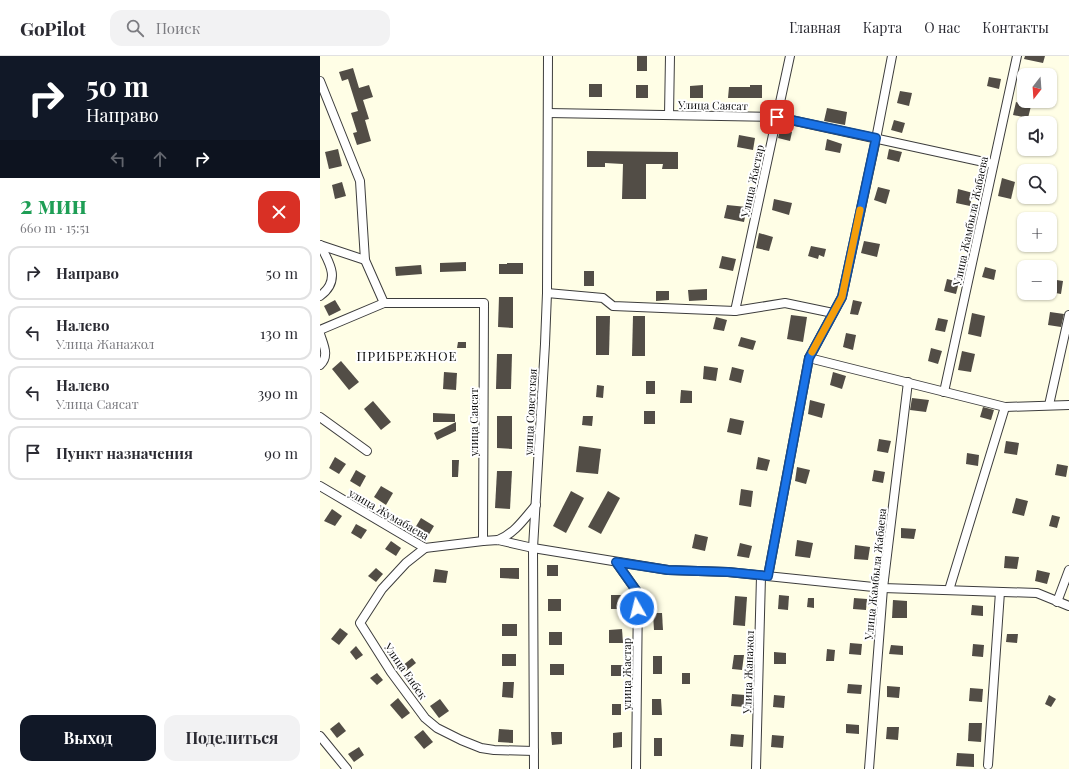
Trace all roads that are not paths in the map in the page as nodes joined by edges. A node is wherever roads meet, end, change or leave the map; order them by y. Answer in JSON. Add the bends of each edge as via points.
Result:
{"nodes":[{"id":1,"x":548,"y":56,"type":"edge"},
{"id":2,"x":670,"y":56,"type":"edge"},
{"id":3,"x":790,"y":56,"type":"edge"},
{"id":4,"x":892,"y":56,"type":"edge"},
{"id":5,"x":1017,"y":56,"type":"edge"},
{"id":6,"x":320,"y":81,"type":"edge"},
{"id":7,"x":548,"y":113,"type":"junction"},
{"id":8,"x":669,"y":115,"type":"junction"},
{"id":9,"x":777,"y":117,"type":"junction"},
{"id":10,"x":876,"y":138,"type":"junction"},
{"id":11,"x":993,"y":164,"type":"junction"},
{"id":12,"x":320,"y":245,"type":"edge"},
{"id":13,"x":365,"y":260,"type":"junction"},
{"id":14,"x":547,"y":293,"type":"junction"},
{"id":15,"x":320,"y":296,"type":"edge"},
{"id":16,"x":384,"y":303,"type":"junction"},
{"id":17,"x":735,"y":311,"type":"junction"},
{"id":18,"x":833,"y":313,"type":"junction"},
{"id":19,"x":1069,"y":314,"type":"edge"},
{"id":20,"x":320,"y":330,"type":"edge"},
{"id":21,"x":320,"y":334,"type":"edge"},
{"id":22,"x":809,"y":358,"type":"junction"},
{"id":23,"x":320,"y":365,"type":"edge"},
{"id":24,"x":908,"y":382,"type":"junction"},
{"id":25,"x":944,"y":392,"type":"junction"},
{"id":26,"x":1069,"y":405,"type":"edge"},
{"id":27,"x":1050,"y":406,"type":"junction"},
{"id":28,"x":1005,"y":407,"type":"junction"},
{"id":29,"x":320,"y":417,"type":"edge"},
{"id":30,"x":366,"y":451,"type":"dead end"},
{"id":31,"x":320,"y":486,"type":"edge"},
{"id":32,"x":536,"y":505,"type":"junction"},
{"id":33,"x":498,"y":540,"type":"junction"},
{"id":34,"x":483,"y":541,"type":"junction"},
{"id":35,"x":425,"y":548,"type":"junction"},
{"id":36,"x":533,"y":548,"type":"junction"},
{"id":37,"x":616,"y":562,"type":"junction"},
{"id":38,"x":1069,"y":570,"type":"edge"},
{"id":39,"x":765,"y":576,"type":"junction"},
{"id":40,"x":883,"y":588,"type":"junction"},
{"id":41,"x":949,"y":590,"type":"junction"},
{"id":42,"x":1000,"y":592,"type":"junction"},
{"id":43,"x":1057,"y":602,"type":"junction"},
{"id":44,"x":1069,"y":606,"type":"edge"},
{"id":45,"x":320,"y":736,"type":"edge"},
{"id":46,"x":534,"y":751,"type":"junction"},
{"id":47,"x":988,"y":765,"type":"dead end"},
{"id":48,"x":347,"y":769,"type":"edge"},
{"id":49,"x":534,"y":769,"type":"edge"},
{"id":50,"x":636,"y":769,"type":"edge"},
{"id":51,"x":756,"y":769,"type":"edge"},
{"id":52,"x":869,"y":769,"type":"edge"}],
"edges":[{"from":1,"to":7,"type":"street","name":"улица Советская"},
{"from":2,"to":8,"type":"street"},
{"from":3,"to":9,"type":"street","name":"Улица Жастар"},
{"from":4,"to":10,"type":"street","name":"Улица Жанажол"},
{"from":5,"to":11,"type":"street","name":"Улица Жамбыла Жабаева"},
{"from":6,"to":13,"type":"street","via":[[360,181]]},
{"from":7,"to":8,"type":"street","name":"Улица Саясат"},
{"from":7,"to":14,"type":"street","name":"улица Советская"},
{"from":8,"to":9,"type":"street","name":"Улица Саясат"},
{"from":9,"to":10,"type":"street","name":"Улица Саясат"},
{"from":9,"to":17,"type":"street","name":"Улица Жастар"},
{"from":10,"to":11,"type":"street","name":"Улица Саясат"},
{"from":10,"to":18,"type":"street","name":"Улица Жанажол","via":[[842,297]]},
{"from":11,"to":25,"type":"street","name":"Улица Жамбыла Жабаева"},
{"from":12,"to":13,"type":"street"},
{"from":12,"to":15,"type":"street","via":[[331,264],[332,280],[327,292]]},
{"from":13,"to":16,"type":"street"},
{"from":14,"to":17,"type":"street","via":[[603,298],[613,306]]},
{"from":14,"to":32,"type":"street","name":"улица Советская"},
{"from":16,"to":20,"type":"street"},
{"from":16,"to":34,"type":"street","name":"улица Саясат","via":[[484,303]]},
{"from":17,"to":18,"type":"street","via":[[785,303]]},
{"from":18,"to":22,"type":"street","name":"Улица Жанажол"},
{"from":19,"to":27,"type":"street"},
{"from":21,"to":23,"type":"street","via":[[326,352]]},
{"from":22,"to":24,"type":"street"},
{"from":22,"to":39,"type":"street","name":"Улица Жанажол"},
{"from":24,"to":25,"type":"street"},
{"from":24,"to":40,"type":"street","name":"Улица Жамбыла Жабаева"},
{"from":25,"to":28,"type":"street"},
{"from":26,"to":27,"type":"street"},
{"from":27,"to":28,"type":"street"},
{"from":28,"to":41,"type":"street"},
{"from":29,"to":30,"type":"street"},
{"from":31,"to":35,"type":"street","name":"улица Жумабаева"},
{"from":32,"to":33,"type":"street","via":[[517,529]]},
{"from":32,"to":36,"type":"street","name":"улица Советская"},
{"from":33,"to":34,"type":"street","name":"улица Жумабаева"},
{"from":33,"to":36,"type":"street"},
{"from":34,"to":35,"type":"street","name":"улица Жумабаева"},
{"from":35,"to":46,"type":"street","name":"Улица Енбек","via":[[406,563],[382,589],[360,623],[391,672],[425,718],[437,728],[482,748]]},
{"from":36,"to":37,"type":"street"},
{"from":36,"to":46,"type":"street","name":"улица Советская"},
{"from":37,"to":39,"type":"street","via":[[668,570]]},
{"from":37,"to":50,"type":"street","name":"улица Жастар","via":[[638,593]]},
{"from":38,"to":43,"type":"street"},
{"from":39,"to":40,"type":"street"},
{"from":39,"to":51,"type":"street","name":"Улица Жанажол"},
{"from":40,"to":41,"type":"street"},
{"from":40,"to":52,"type":"street","name":"Улица Жамбыла Жабаева"},
{"from":41,"to":42,"type":"street"},
{"from":42,"to":43,"type":"street","via":[[1037,593]]},
{"from":42,"to":47,"type":"street"},
{"from":43,"to":44,"type":"street"},
{"from":45,"to":48,"type":"street"},
{"from":46,"to":49,"type":"street","name":"улица Советская"}]}
